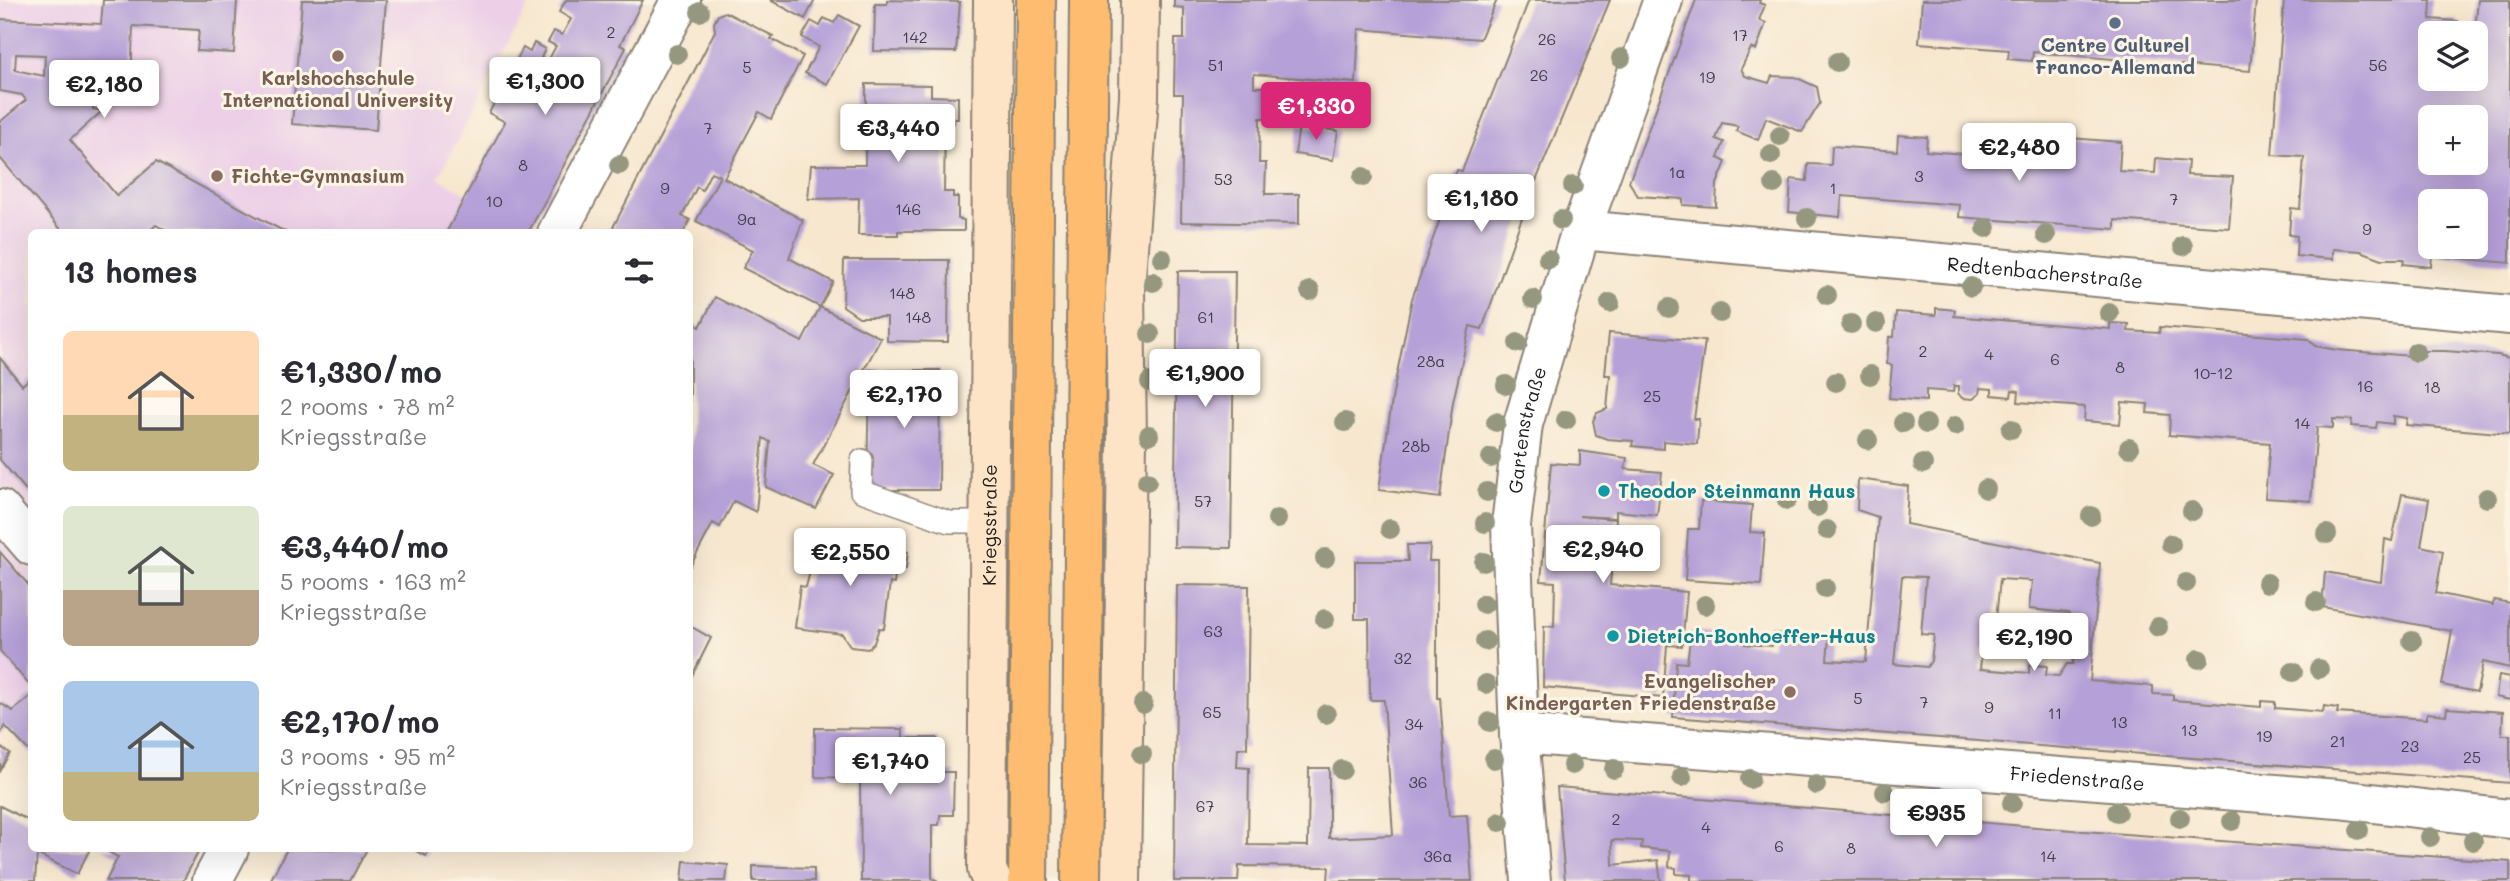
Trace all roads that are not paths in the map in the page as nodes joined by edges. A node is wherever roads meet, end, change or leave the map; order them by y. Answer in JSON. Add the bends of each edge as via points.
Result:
{"nodes":[{"id":1,"x":681,"y":0,"type":"edge"},
{"id":2,"x":993,"y":0,"type":"edge"},
{"id":3,"x":1036,"y":0,"type":"edge"},
{"id":4,"x":1089,"y":0,"type":"edge"},
{"id":5,"x":1140,"y":0,"type":"edge"},
{"id":6,"x":1664,"y":0,"type":"edge"},
{"id":7,"x":558,"y":229,"type":"edge"},
{"id":8,"x":1581,"y":230,"type":"junction"},
{"id":9,"x":2510,"y":315,"type":"edge"},
{"id":10,"x":862,"y":460,"type":"dead end"},
{"id":11,"x":0,"y":509,"type":"edge"},
{"id":12,"x":989,"y":522,"type":"junction"},
{"id":13,"x":28,"y":541,"type":"edge"},
{"id":14,"x":1519,"y":734,"type":"junction"},
{"id":15,"x":2510,"y":819,"type":"edge"},
{"id":16,"x":227,"y":852,"type":"edge"},
{"id":17,"x":212,"y":881,"type":"edge"},
{"id":18,"x":992,"y":881,"type":"edge"},
{"id":19,"x":1028,"y":881,"type":"edge"},
{"id":20,"x":1081,"y":881,"type":"edge"},
{"id":21,"x":1121,"y":881,"type":"edge"},
{"id":22,"x":1531,"y":881,"type":"edge"}],
"edges":[{"from":1,"to":7,"type":"street"},
{"from":2,"to":12,"type":"main road","name":"Kriegsstraße"},
{"from":3,"to":19,"type":"main road"},
{"from":4,"to":20,"type":"main road"},
{"from":5,"to":21,"type":"main road","via":[[1139,97],[1125,290]]},
{"from":6,"to":8,"type":"street","name":"Gartenstraße"},
{"from":8,"to":9,"type":"street","name":"Redtenbacherstraße"},
{"from":8,"to":14,"type":"street","name":"Gartenstraße","via":[[1523,424],[1514,490],[1511,525]]},
{"from":10,"to":12,"type":"lane","via":[[861,491],[949,522]]},
{"from":11,"to":13,"type":"street"},
{"from":12,"to":18,"type":"main road","name":"Kriegsstraße","via":[[987,870]]},
{"from":14,"to":15,"type":"street","name":"Friedenstraße","via":[[2338,799]]},
{"from":14,"to":22,"type":"street","name":"Gartenstraße"},
{"from":16,"to":17,"type":"street"}]}
